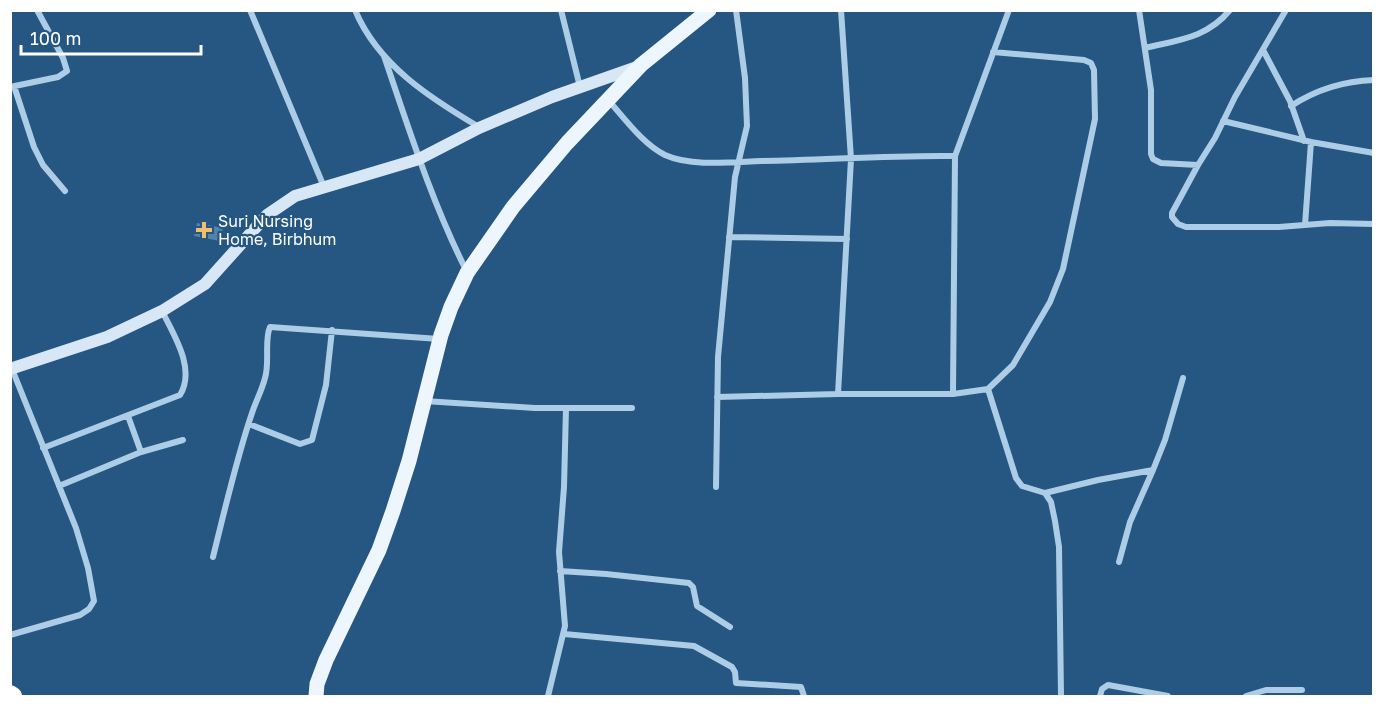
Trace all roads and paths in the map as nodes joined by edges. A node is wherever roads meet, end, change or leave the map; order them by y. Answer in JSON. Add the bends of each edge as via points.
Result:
{"nodes":[{"id":1,"x":37,"y":10,"type":"edge"},
{"id":2,"x":250,"y":10,"type":"edge"},
{"id":3,"x":355,"y":10,"type":"edge"},
{"id":4,"x":561,"y":10,"type":"edge"},
{"id":5,"x":709,"y":10,"type":"edge"},
{"id":6,"x":736,"y":10,"type":"edge"},
{"id":7,"x":840,"y":10,"type":"edge"},
{"id":8,"x":1009,"y":10,"type":"edge"},
{"id":9,"x":1139,"y":10,"type":"edge"},
{"id":10,"x":1230,"y":10,"type":"edge"},
{"id":11,"x":1286,"y":10,"type":"edge"},
{"id":12,"x":1145,"y":48,"type":"junction"},
{"id":13,"x":1263,"y":50,"type":"junction"},
{"id":14,"x":993,"y":52,"type":"junction"},
{"id":15,"x":384,"y":56,"type":"junction"},
{"id":16,"x":642,"y":65,"type":"junction"},
{"id":17,"x":1374,"y":80,"type":"edge"},
{"id":18,"x":12,"y":87,"type":"edge"},
{"id":19,"x":580,"y":87,"type":"junction"},
{"id":20,"x":608,"y":101,"type":"junction"},
{"id":21,"x":1291,"y":106,"type":"junction"},
{"id":22,"x":1223,"y":121,"type":"junction"},
{"id":23,"x":479,"y":128,"type":"junction"},
{"id":24,"x":1308,"y":142,"type":"junction"},
{"id":25,"x":1374,"y":153,"type":"edge"},
{"id":26,"x":955,"y":156,"type":"junction"},
{"id":27,"x":419,"y":159,"type":"junction"},
{"id":28,"x":851,"y":159,"type":"junction"},
{"id":29,"x":738,"y":162,"type":"junction"},
{"id":30,"x":1198,"y":165,"type":"junction"},
{"id":31,"x":324,"y":187,"type":"junction"},
{"id":32,"x":65,"y":191,"type":"dead end"},
{"id":33,"x":1374,"y":224,"type":"edge"},
{"id":34,"x":1305,"y":225,"type":"junction"},
{"id":35,"x":729,"y":237,"type":"junction"},
{"id":36,"x":847,"y":239,"type":"junction"},
{"id":37,"x":467,"y":273,"type":"junction"},
{"id":38,"x":162,"y":311,"type":"junction"},
{"id":39,"x":332,"y":330,"type":"junction"},
{"id":40,"x":440,"y":339,"type":"junction"},
{"id":41,"x":11,"y":369,"type":"edge"},
{"id":42,"x":1183,"y":378,"type":"dead end"},
{"id":43,"x":988,"y":390,"type":"junction"},
{"id":44,"x":838,"y":394,"type":"junction"},
{"id":45,"x":953,"y":394,"type":"junction"},
{"id":46,"x":717,"y":397,"type":"junction"},
{"id":47,"x":423,"y":400,"type":"junction"},
{"id":48,"x":566,"y":408,"type":"junction"},
{"id":49,"x":632,"y":408,"type":"dead end"},
{"id":50,"x":128,"y":416,"type":"junction"},
{"id":51,"x":249,"y":424,"type":"junction"},
{"id":52,"x":183,"y":440,"type":"dead end"},
{"id":53,"x":43,"y":448,"type":"junction"},
{"id":54,"x":141,"y":452,"type":"junction"},
{"id":55,"x":1153,"y":470,"type":"junction"},
{"id":56,"x":59,"y":486,"type":"junction"},
{"id":57,"x":716,"y":487,"type":"dead end"},
{"id":58,"x":1045,"y":493,"type":"junction"},
{"id":59,"x":213,"y":557,"type":"dead end"},
{"id":60,"x":1119,"y":562,"type":"dead end"},
{"id":61,"x":560,"y":571,"type":"junction"},
{"id":62,"x":730,"y":627,"type":"dead end"},
{"id":63,"x":564,"y":634,"type":"junction"},
{"id":64,"x":10,"y":635,"type":"edge"},
{"id":65,"x":1302,"y":690,"type":"dead end"},
{"id":66,"x":316,"y":696,"type":"edge"},
{"id":67,"x":548,"y":696,"type":"edge"},
{"id":68,"x":804,"y":696,"type":"edge"},
{"id":69,"x":1061,"y":696,"type":"edge"},
{"id":70,"x":1100,"y":696,"type":"edge"},
{"id":71,"x":1168,"y":696,"type":"edge"},
{"id":72,"x":1246,"y":696,"type":"edge"}],
"edges":[{"from":1,"to":18,"type":"street","via":[[67,71],[58,77]]},
{"from":2,"to":31,"type":"street"},
{"from":3,"to":15,"type":"street"},
{"from":4,"to":19,"type":"street"},
{"from":5,"to":16,"type":"main road"},
{"from":6,"to":29,"type":"street","via":[[747,126]]},
{"from":7,"to":28,"type":"street"},
{"from":8,"to":14,"type":"street"},
{"from":9,"to":12,"type":"street"},
{"from":10,"to":12,"type":"street","via":[[1207,31]]},
{"from":11,"to":13,"type":"street"},
{"from":12,"to":30,"type":"street","via":[[1153,159]]},
{"from":13,"to":21,"type":"street"},
{"from":13,"to":22,"type":"street"},
{"from":14,"to":26,"type":"street"},
{"from":14,"to":43,"type":"street","via":[[1091,63],[1095,119],[1063,270],[1050,302],[1013,365]]},
{"from":15,"to":23,"type":"street","via":[[435,101]]},
{"from":15,"to":27,"type":"street"},
{"from":16,"to":19,"type":"main road"},
{"from":16,"to":20,"type":"main road"},
{"from":17,"to":21,"type":"street","via":[[1341,84],[1306,96]]},
{"from":18,"to":32,"type":"street","via":[[43,165]]},
{"from":19,"to":23,"type":"main road"},
{"from":20,"to":29,"type":"street","via":[[664,154],[685,161]]},
{"from":20,"to":37,"type":"main road","via":[[513,207]]},
{"from":21,"to":24,"type":"street"},
{"from":22,"to":24,"type":"street"},
{"from":22,"to":30,"type":"street"},
{"from":23,"to":27,"type":"main road"},
{"from":24,"to":25,"type":"street"},
{"from":24,"to":34,"type":"street"},
{"from":26,"to":28,"type":"street"},
{"from":26,"to":45,"type":"street"},
{"from":27,"to":31,"type":"main road"},
{"from":27,"to":37,"type":"street"},
{"from":28,"to":29,"type":"street"},
{"from":28,"to":36,"type":"street"},
{"from":29,"to":35,"type":"street"},
{"from":30,"to":34,"type":"street","via":[[1172,213],[1178,224],[1213,228]]},
{"from":31,"to":38,"type":"main road","via":[[295,196],[267,215],[205,284]]},
{"from":33,"to":34,"type":"street"},
{"from":35,"to":36,"type":"street"},
{"from":35,"to":46,"type":"street"},
{"from":36,"to":44,"type":"street"},
{"from":37,"to":40,"type":"main road"},
{"from":38,"to":41,"type":"main road","via":[[107,337]]},
{"from":38,"to":50,"type":"street","via":[[181,351],[185,387],[175,398]]},
{"from":39,"to":40,"type":"street"},
{"from":39,"to":51,"type":"street","via":[[270,327],[268,368]]},
{"from":39,"to":51,"type":"street","via":[[326,385],[312,440],[300,444]]},
{"from":40,"to":47,"type":"main road"},
{"from":41,"to":53,"type":"street"},
{"from":42,"to":55,"type":"street","via":[[1166,440]]},
{"from":43,"to":45,"type":"street"},
{"from":43,"to":58,"type":"street","via":[[1016,478],[1022,486]]},
{"from":44,"to":45,"type":"street"},
{"from":44,"to":46,"type":"street"},
{"from":46,"to":57,"type":"street"},
{"from":47,"to":48,"type":"street"},
{"from":47,"to":66,"type":"main road","via":[[409,461],[383,540],[326,660]]},
{"from":48,"to":49,"type":"street"},
{"from":48,"to":61,"type":"street"},
{"from":50,"to":53,"type":"street"},
{"from":50,"to":54,"type":"street"},
{"from":51,"to":59,"type":"street"},
{"from":52,"to":54,"type":"street"},
{"from":53,"to":56,"type":"street"},
{"from":54,"to":56,"type":"street"},
{"from":55,"to":58,"type":"street"},
{"from":55,"to":60,"type":"street","via":[[1130,522]]},
{"from":56,"to":64,"type":"street","via":[[76,528],[94,601],[80,615]]},
{"from":58,"to":69,"type":"street","via":[[1051,502],[1059,547]]},
{"from":61,"to":62,"type":"street","via":[[689,583],[697,606]]},
{"from":61,"to":63,"type":"street"},
{"from":63,"to":67,"type":"street"},
{"from":63,"to":68,"type":"street","via":[[694,646],[732,667],[736,683],[801,687]]},
{"from":65,"to":72,"type":"street","via":[[1266,690]]},
{"from":70,"to":71,"type":"street","via":[[1108,685]]}]}
